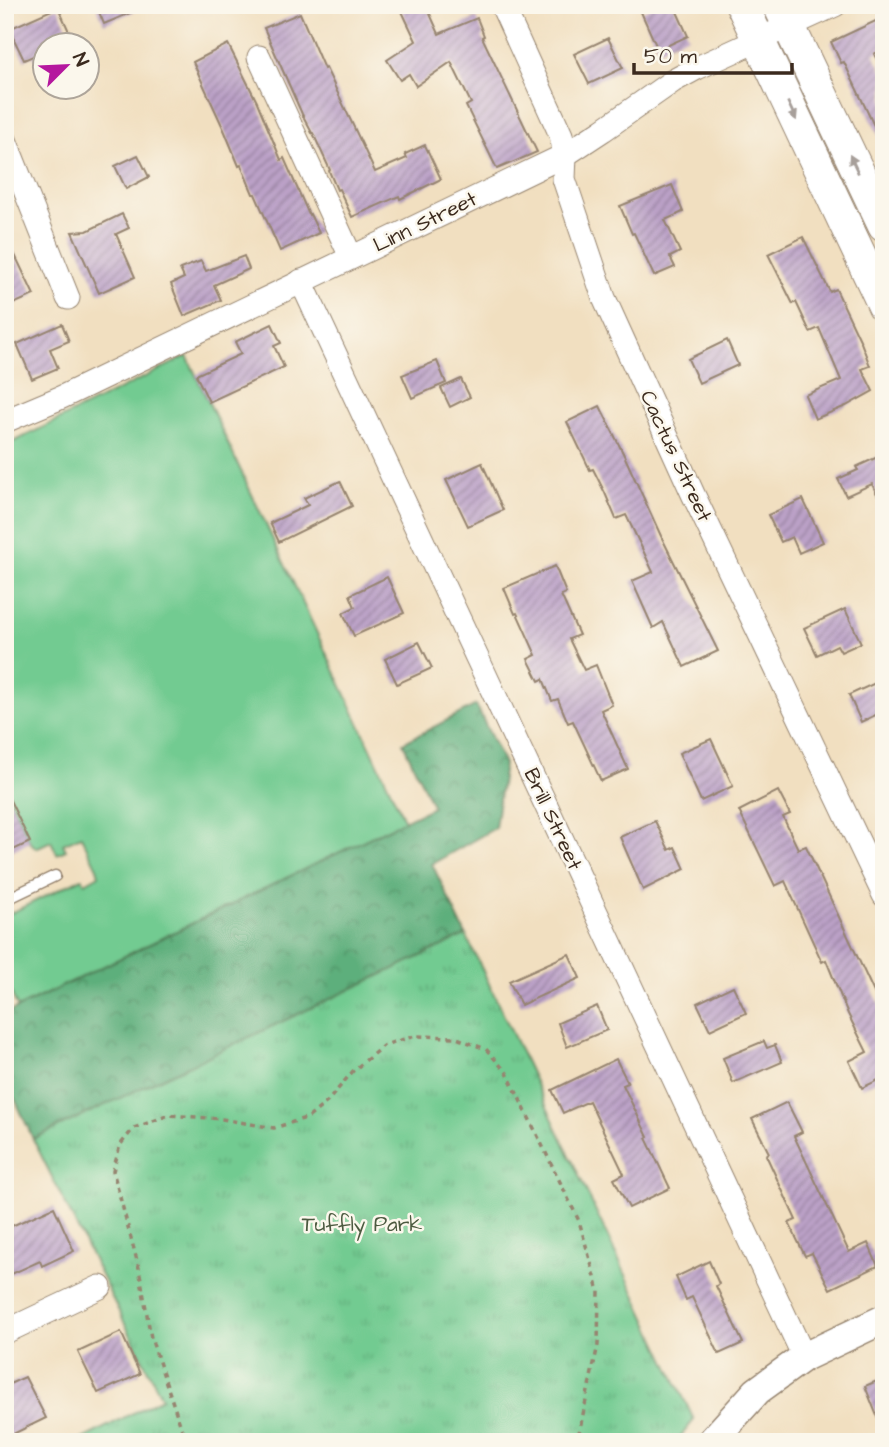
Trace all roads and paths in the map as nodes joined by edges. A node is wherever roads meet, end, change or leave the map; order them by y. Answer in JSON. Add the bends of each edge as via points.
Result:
{"nodes":[{"id":1,"x":502,"y":5,"type":"edge"},
{"id":2,"x":742,"y":5,"type":"edge"},
{"id":3,"x":835,"y":5,"type":"edge"},
{"id":4,"x":784,"y":16,"type":"edge"},
{"id":5,"x":758,"y":40,"type":"junction"},
{"id":6,"x":259,"y":57,"type":"dead end"},
{"id":7,"x":5,"y":140,"type":"edge"},
{"id":8,"x":565,"y":155,"type":"junction"},
{"id":9,"x":884,"y":226,"type":"edge"},
{"id":10,"x":351,"y":257,"type":"junction"},
{"id":11,"x":301,"y":281,"type":"junction"},
{"id":12,"x":68,"y":298,"type":"dead end"},
{"id":13,"x":884,"y":306,"type":"edge"},
{"id":14,"x":5,"y":421,"type":"edge"},
{"id":15,"x":55,"y":876,"type":"dead end"},
{"id":16,"x":884,"y":895,"type":"edge"},
{"id":17,"x":5,"y":900,"type":"edge"},
{"id":18,"x":100,"y":1287,"type":"dead end"},
{"id":19,"x":884,"y":1319,"type":"edge"},
{"id":20,"x":5,"y":1332,"type":"edge"},
{"id":21,"x":804,"y":1357,"type":"junction"},
{"id":22,"x":186,"y":1442,"type":"edge"},
{"id":23,"x":577,"y":1442,"type":"edge"},
{"id":24,"x":711,"y":1442,"type":"edge"}],
"edges":[{"from":1,"to":8,"type":"street","name":"Cactus Street","via":[[561,135]]},
{"from":2,"to":5,"type":"main road"},
{"from":3,"to":4,"type":"street","name":"Linn Street"},
{"from":4,"to":5,"type":"street","name":"Linn Street"},
{"from":9,"to":4,"type":"main road","one_way":true},
{"from":5,"to":8,"type":"street","name":"Linn Street","via":[[673,81]]},
{"from":5,"to":13,"type":"main road","one_way":true},
{"from":6,"to":10,"type":"street"},
{"from":7,"to":12,"type":"street"},
{"from":8,"to":10,"type":"street","name":"Linn Street"},
{"from":8,"to":16,"type":"street","name":"Cactus Street","via":[[565,179],[604,298]]},
{"from":10,"to":11,"type":"street","name":"Linn Street"},
{"from":11,"to":14,"type":"street","name":"Linn Street"},
{"from":11,"to":21,"type":"street","name":"Brill Street"},
{"from":15,"to":17,"type":"lane"},
{"from":18,"to":20,"type":"street"},
{"from":19,"to":21,"type":"street"},
{"from":21,"to":24,"type":"street","via":[[757,1391]]},
{"from":22,"to":23,"type":"path","via":[[151,1338],[139,1268],[113,1171],[120,1145],[134,1128],[169,1115],[274,1128],[309,1117],[384,1045],[415,1036],[454,1037],[486,1049],[507,1073],[579,1221],[599,1291],[598,1345]]}]}
